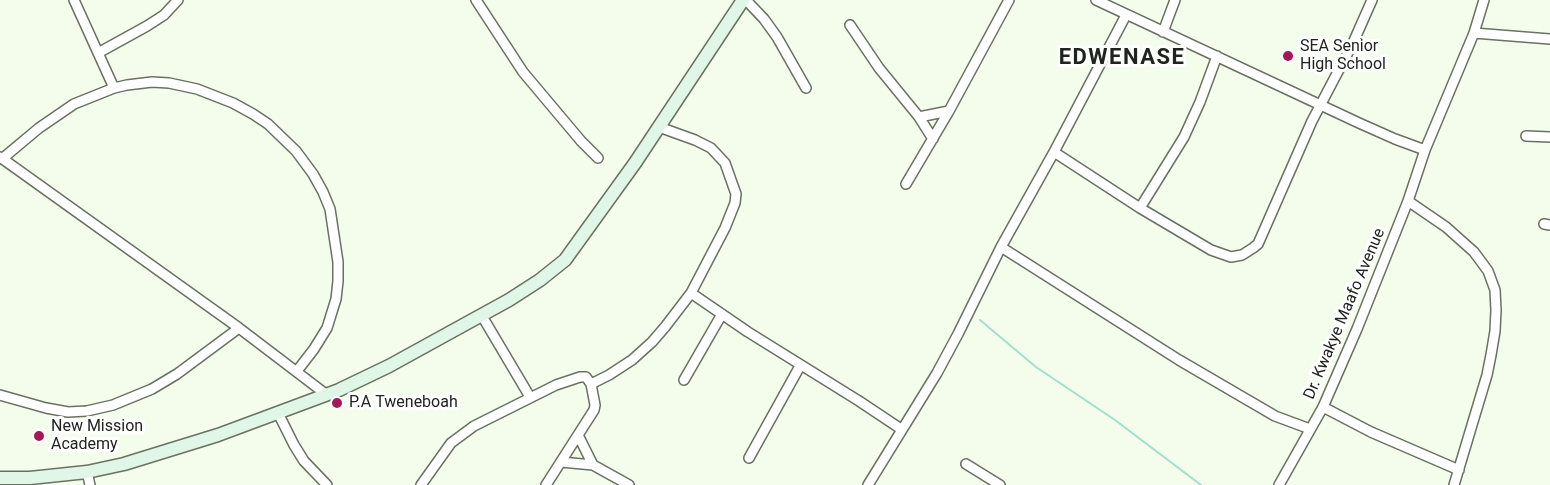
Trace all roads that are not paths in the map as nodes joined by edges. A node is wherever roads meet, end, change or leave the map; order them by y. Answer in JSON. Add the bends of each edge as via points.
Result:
{"nodes":[{"id":1,"x":74,"y":0,"type":"edge"},
{"id":2,"x":178,"y":0,"type":"edge"},
{"id":3,"x":476,"y":0,"type":"edge"},
{"id":4,"x":744,"y":0,"type":"edge"},
{"id":5,"x":1009,"y":0,"type":"edge"},
{"id":6,"x":1096,"y":0,"type":"edge"},
{"id":7,"x":1175,"y":0,"type":"edge"},
{"id":8,"x":1372,"y":0,"type":"edge"},
{"id":9,"x":1485,"y":0,"type":"edge"},
{"id":10,"x":1126,"y":15,"type":"junction"},
{"id":11,"x":850,"y":25,"type":"dead end"},
{"id":12,"x":1163,"y":32,"type":"junction"},
{"id":13,"x":1474,"y":33,"type":"junction"},
{"id":14,"x":1550,"y":39,"type":"edge"},
{"id":15,"x":98,"y":53,"type":"junction"},
{"id":16,"x":1216,"y":56,"type":"junction"},
{"id":17,"x":114,"y":88,"type":"junction"},
{"id":18,"x":806,"y":88,"type":"dead end"},
{"id":19,"x":1320,"y":105,"type":"junction"},
{"id":20,"x":949,"y":111,"type":"junction"},
{"id":21,"x":919,"y":117,"type":"junction"},
{"id":22,"x":659,"y":127,"type":"junction"},
{"id":23,"x":1526,"y":136,"type":"dead end"},
{"id":24,"x":1550,"y":136,"type":"edge"},
{"id":25,"x":933,"y":139,"type":"junction"},
{"id":26,"x":1425,"y":150,"type":"junction"},
{"id":27,"x":1054,"y":152,"type":"junction"},
{"id":28,"x":1,"y":158,"type":"edge"},
{"id":29,"x":598,"y":158,"type":"dead end"},
{"id":30,"x":906,"y":184,"type":"dead end"},
{"id":31,"x":1408,"y":201,"type":"junction"},
{"id":32,"x":1140,"y":208,"type":"junction"},
{"id":33,"x":1001,"y":247,"type":"junction"},
{"id":34,"x":691,"y":293,"type":"junction"},
{"id":35,"x":722,"y":314,"type":"junction"},
{"id":36,"x":482,"y":316,"type":"junction"},
{"id":37,"x":239,"y":328,"type":"junction"},
{"id":38,"x":800,"y":366,"type":"junction"},
{"id":39,"x":297,"y":371,"type":"junction"},
{"id":40,"x":684,"y":380,"type":"dead end"},
{"id":41,"x":591,"y":384,"type":"junction"},
{"id":42,"x":0,"y":395,"type":"edge"},
{"id":43,"x":327,"y":395,"type":"junction"},
{"id":44,"x":530,"y":397,"type":"junction"},
{"id":45,"x":1323,"y":407,"type":"junction"},
{"id":46,"x":278,"y":413,"type":"junction"},
{"id":47,"x":901,"y":429,"type":"junction"},
{"id":48,"x":1310,"y":429,"type":"junction"},
{"id":49,"x":578,"y":435,"type":"junction"},
{"id":50,"x":749,"y":458,"type":"dead end"},
{"id":51,"x":561,"y":462,"type":"junction"},
{"id":52,"x":966,"y":464,"type":"dead end"},
{"id":53,"x":593,"y":465,"type":"junction"},
{"id":54,"x":1459,"y":470,"type":"junction"},
{"id":55,"x":87,"y":472,"type":"junction"},
{"id":56,"x":0,"y":478,"type":"edge"},
{"id":57,"x":25,"y":482,"type":"edge"},
{"id":58,"x":1281,"y":482,"type":"edge"},
{"id":59,"x":90,"y":485,"type":"edge"},
{"id":60,"x":327,"y":485,"type":"edge"},
{"id":61,"x":421,"y":485,"type":"edge"},
{"id":62,"x":546,"y":485,"type":"edge"},
{"id":63,"x":629,"y":485,"type":"edge"},
{"id":64,"x":868,"y":485,"type":"edge"},
{"id":65,"x":1000,"y":485,"type":"edge"},
{"id":66,"x":1292,"y":485,"type":"edge"},
{"id":67,"x":1454,"y":485,"type":"edge"}],
"edges":[{"from":1,"to":15,"type":"street"},
{"from":2,"to":15,"type":"street","via":[[164,15]]},
{"from":3,"to":29,"type":"street","via":[[523,72]]},
{"from":4,"to":18,"type":"street","via":[[771,28]]},
{"from":4,"to":22,"type":"street"},
{"from":5,"to":20,"type":"street"},
{"from":6,"to":10,"type":"street"},
{"from":7,"to":12,"type":"street"},
{"from":8,"to":19,"type":"street"},
{"from":9,"to":13,"type":"street","name":"Dr. Kwakye Maafo Avenue"},
{"from":10,"to":12,"type":"street"},
{"from":10,"to":27,"type":"street"},
{"from":11,"to":21,"type":"street"},
{"from":12,"to":16,"type":"street"},
{"from":13,"to":14,"type":"street"},
{"from":13,"to":26,"type":"street","name":"Dr. Kwakye Maafo Avenue"},
{"from":15,"to":17,"type":"street"},
{"from":16,"to":19,"type":"street"},
{"from":16,"to":32,"type":"street","via":[[1184,137]]},
{"from":17,"to":28,"type":"street","via":[[63,111]]},
{"from":17,"to":39,"type":"street","via":[[169,83],[233,103],[268,124],[313,174],[330,209],[339,281],[327,328]]},
{"from":19,"to":26,"type":"street"},
{"from":19,"to":32,"type":"street","via":[[1258,244],[1242,255],[1231,257],[1211,250]]},
{"from":20,"to":21,"type":"street"},
{"from":20,"to":25,"type":"street"},
{"from":21,"to":25,"type":"street"},
{"from":22,"to":34,"type":"street","via":[[711,148],[724,163],[736,194],[725,228]]},
{"from":22,"to":36,"type":"street","via":[[565,260]]},
{"from":23,"to":24,"type":"street"},
{"from":25,"to":30,"type":"street"},
{"from":26,"to":31,"type":"street","name":"Dr. Kwakye Maafo Avenue"},
{"from":27,"to":32,"type":"street"},
{"from":27,"to":33,"type":"street"},
{"from":28,"to":37,"type":"street"},
{"from":31,"to":45,"type":"street","name":"Dr. Kwakye Maafo Avenue"},
{"from":31,"to":54,"type":"street","via":[[1446,227],[1481,259],[1495,290],[1491,355]]},
{"from":33,"to":47,"type":"street","via":[[947,353]]},
{"from":33,"to":48,"type":"street","via":[[1198,371],[1275,416]]},
{"from":34,"to":35,"type":"street"},
{"from":34,"to":41,"type":"street","via":[[652,342],[626,364]]},
{"from":35,"to":38,"type":"street"},
{"from":35,"to":40,"type":"street"},
{"from":36,"to":43,"type":"street"},
{"from":36,"to":44,"type":"street"},
{"from":37,"to":39,"type":"street"},
{"from":37,"to":42,"type":"street","via":[[162,383],[113,405],[68,412]]},
{"from":38,"to":47,"type":"street"},
{"from":38,"to":50,"type":"street"},
{"from":39,"to":43,"type":"street"},
{"from":41,"to":44,"type":"street","via":[[586,377],[577,377]]},
{"from":41,"to":49,"type":"street","via":[[595,408]]},
{"from":43,"to":46,"type":"street"},
{"from":44,"to":61,"type":"street","via":[[458,437]]},
{"from":45,"to":48,"type":"street","name":"Dr. Kwakye Maafo Avenue"},
{"from":45,"to":54,"type":"street"},
{"from":46,"to":55,"type":"street","via":[[200,441]]},
{"from":46,"to":60,"type":"street","via":[[304,461]]},
{"from":47,"to":64,"type":"street"},
{"from":48,"to":58,"type":"street","name":"Dr. Kwakye Maafo Avenue"},
{"from":49,"to":51,"type":"street"},
{"from":49,"to":53,"type":"street"},
{"from":51,"to":53,"type":"street"},
{"from":51,"to":62,"type":"street"},
{"from":52,"to":65,"type":"street"},
{"from":53,"to":63,"type":"street"},
{"from":54,"to":67,"type":"street"},
{"from":55,"to":57,"type":"street"},
{"from":55,"to":59,"type":"street"},
{"from":56,"to":57,"type":"street"},
{"from":58,"to":66,"type":"street"}]}
